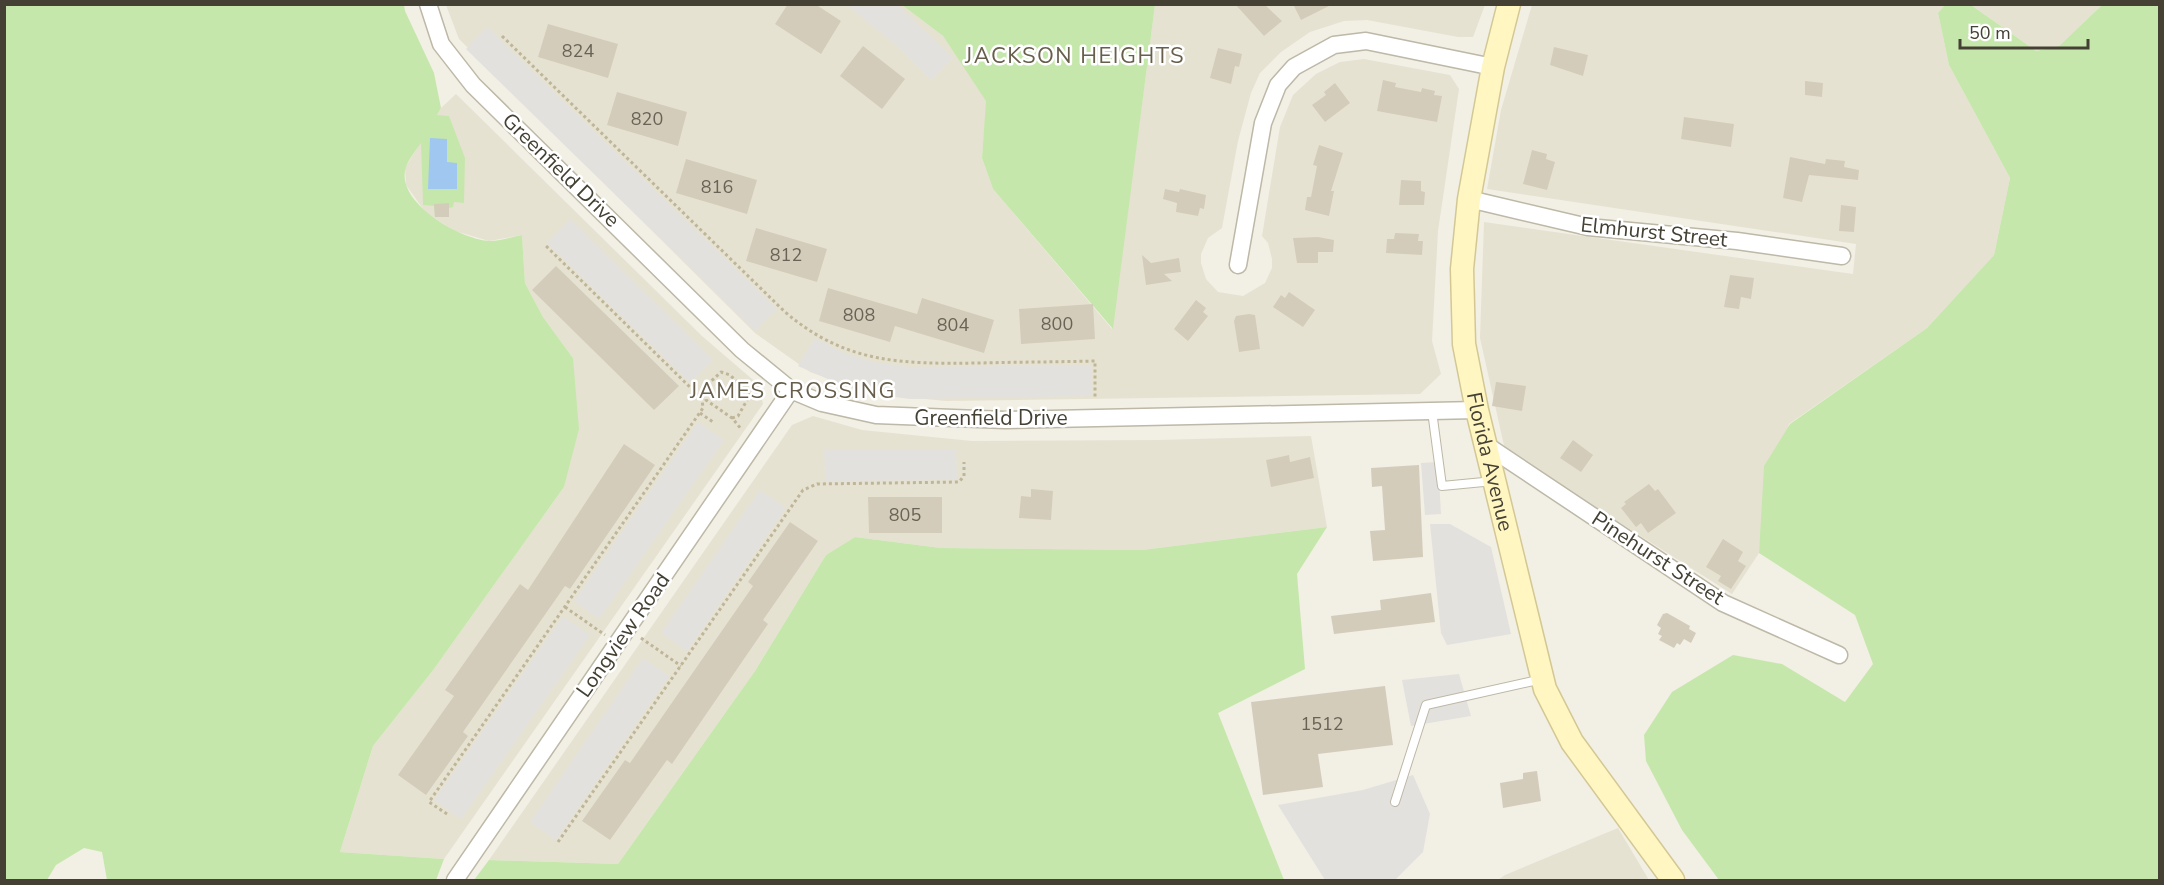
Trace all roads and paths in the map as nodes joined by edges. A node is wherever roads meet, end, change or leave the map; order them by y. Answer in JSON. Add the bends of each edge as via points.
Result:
{"nodes":[{"id":1,"x":428,"y":4,"type":"edge"},
{"id":2,"x":1509,"y":4,"type":"edge"},
{"id":3,"x":502,"y":36,"type":"dead end"},
{"id":4,"x":1493,"y":67,"type":"junction"},
{"id":5,"x":1469,"y":199,"type":"junction"},
{"id":6,"x":544,"y":244,"type":"dead end"},
{"id":7,"x":1842,"y":256,"type":"dead end"},
{"id":8,"x":1238,"y":265,"type":"dead end"},
{"id":9,"x":791,"y":390,"type":"junction"},
{"id":10,"x":1095,"y":399,"type":"dead end"},
{"id":11,"x":704,"y":400,"type":"junction"},
{"id":12,"x":1477,"y":410,"type":"junction"},
{"id":13,"x":1432,"y":411,"type":"junction"},
{"id":14,"x":700,"y":413,"type":"junction"},
{"id":15,"x":732,"y":418,"type":"junction"},
{"id":16,"x":713,"y":422,"type":"dead end"},
{"id":17,"x":737,"y":438,"type":"dead end"},
{"id":18,"x":1486,"y":444,"type":"junction"},
{"id":19,"x":963,"y":462,"type":"dead end"},
{"id":20,"x":1495,"y":481,"type":"junction"},
{"id":21,"x":565,"y":607,"type":"junction"},
{"id":22,"x":605,"y":635,"type":"dead end"},
{"id":23,"x":641,"y":638,"type":"dead end"},
{"id":24,"x":1839,"y":655,"type":"dead end"},
{"id":25,"x":681,"y":666,"type":"junction"},
{"id":26,"x":1543,"y":679,"type":"junction"},
{"id":27,"x":1395,"y":802,"type":"dead end"},
{"id":28,"x":447,"y":814,"type":"dead end"},
{"id":29,"x":558,"y":842,"type":"dead end"},
{"id":30,"x":455,"y":880,"type":"edge"},
{"id":31,"x":1674,"y":880,"type":"edge"}],
"edges":[{"from":1,"to":9,"type":"street","name":"Greenfield Drive","via":[[441,44],[473,85],[742,350]]},
{"from":2,"to":4,"type":"main road","name":"Florida Avenue"},
{"from":3,"to":10,"type":"path","via":[[785,312],[817,336],[859,355],[909,363],[1095,361]]},
{"from":4,"to":5,"type":"main road","name":"Florida Avenue"},
{"from":4,"to":8,"type":"street","via":[[1366,41],[1334,45],[1294,68],[1278,85],[1263,123]]},
{"from":5,"to":7,"type":"street","name":"Elmhurst Street","via":[[1588,227]]},
{"from":5,"to":12,"type":"main road","name":"Florida Avenue","via":[[1461,269],[1464,334]]},
{"from":6,"to":11,"type":"path"},
{"from":9,"to":13,"type":"street","name":"Greenfield Drive","via":[[822,403],[911,418],[1005,420]]},
{"from":9,"to":30,"type":"street","name":"Longview Road"},
{"from":11,"to":14,"type":"path"},
{"from":11,"to":15,"type":"path"},
{"from":11,"to":15,"type":"path","via":[[708,382],[718,373],[727,372],[750,395],[738,416]]},
{"from":12,"to":13,"type":"street","name":"Greenfield Drive"},
{"from":12,"to":18,"type":"main road","name":"Florida Avenue"},
{"from":13,"to":20,"type":"lane","via":[[1442,486]]},
{"from":14,"to":16,"type":"path"},
{"from":14,"to":21,"type":"path"},
{"from":15,"to":17,"type":"path","via":[[742,429]]},
{"from":18,"to":20,"type":"main road","name":"Florida Avenue"},
{"from":18,"to":24,"type":"street","name":"Pinehurst Street","via":[[1723,603]]},
{"from":19,"to":25,"type":"path","via":[[964,476],[959,482],[817,484],[803,490]]},
{"from":20,"to":26,"type":"main road","name":"Florida Avenue"},
{"from":21,"to":22,"type":"path"},
{"from":21,"to":28,"type":"path","via":[[429,802]]},
{"from":23,"to":25,"type":"path"},
{"from":25,"to":29,"type":"path"},
{"from":26,"to":27,"type":"lane","via":[[1426,705]]},
{"from":26,"to":31,"type":"main road","name":"Florida Avenue","via":[[1572,742]]}]}
